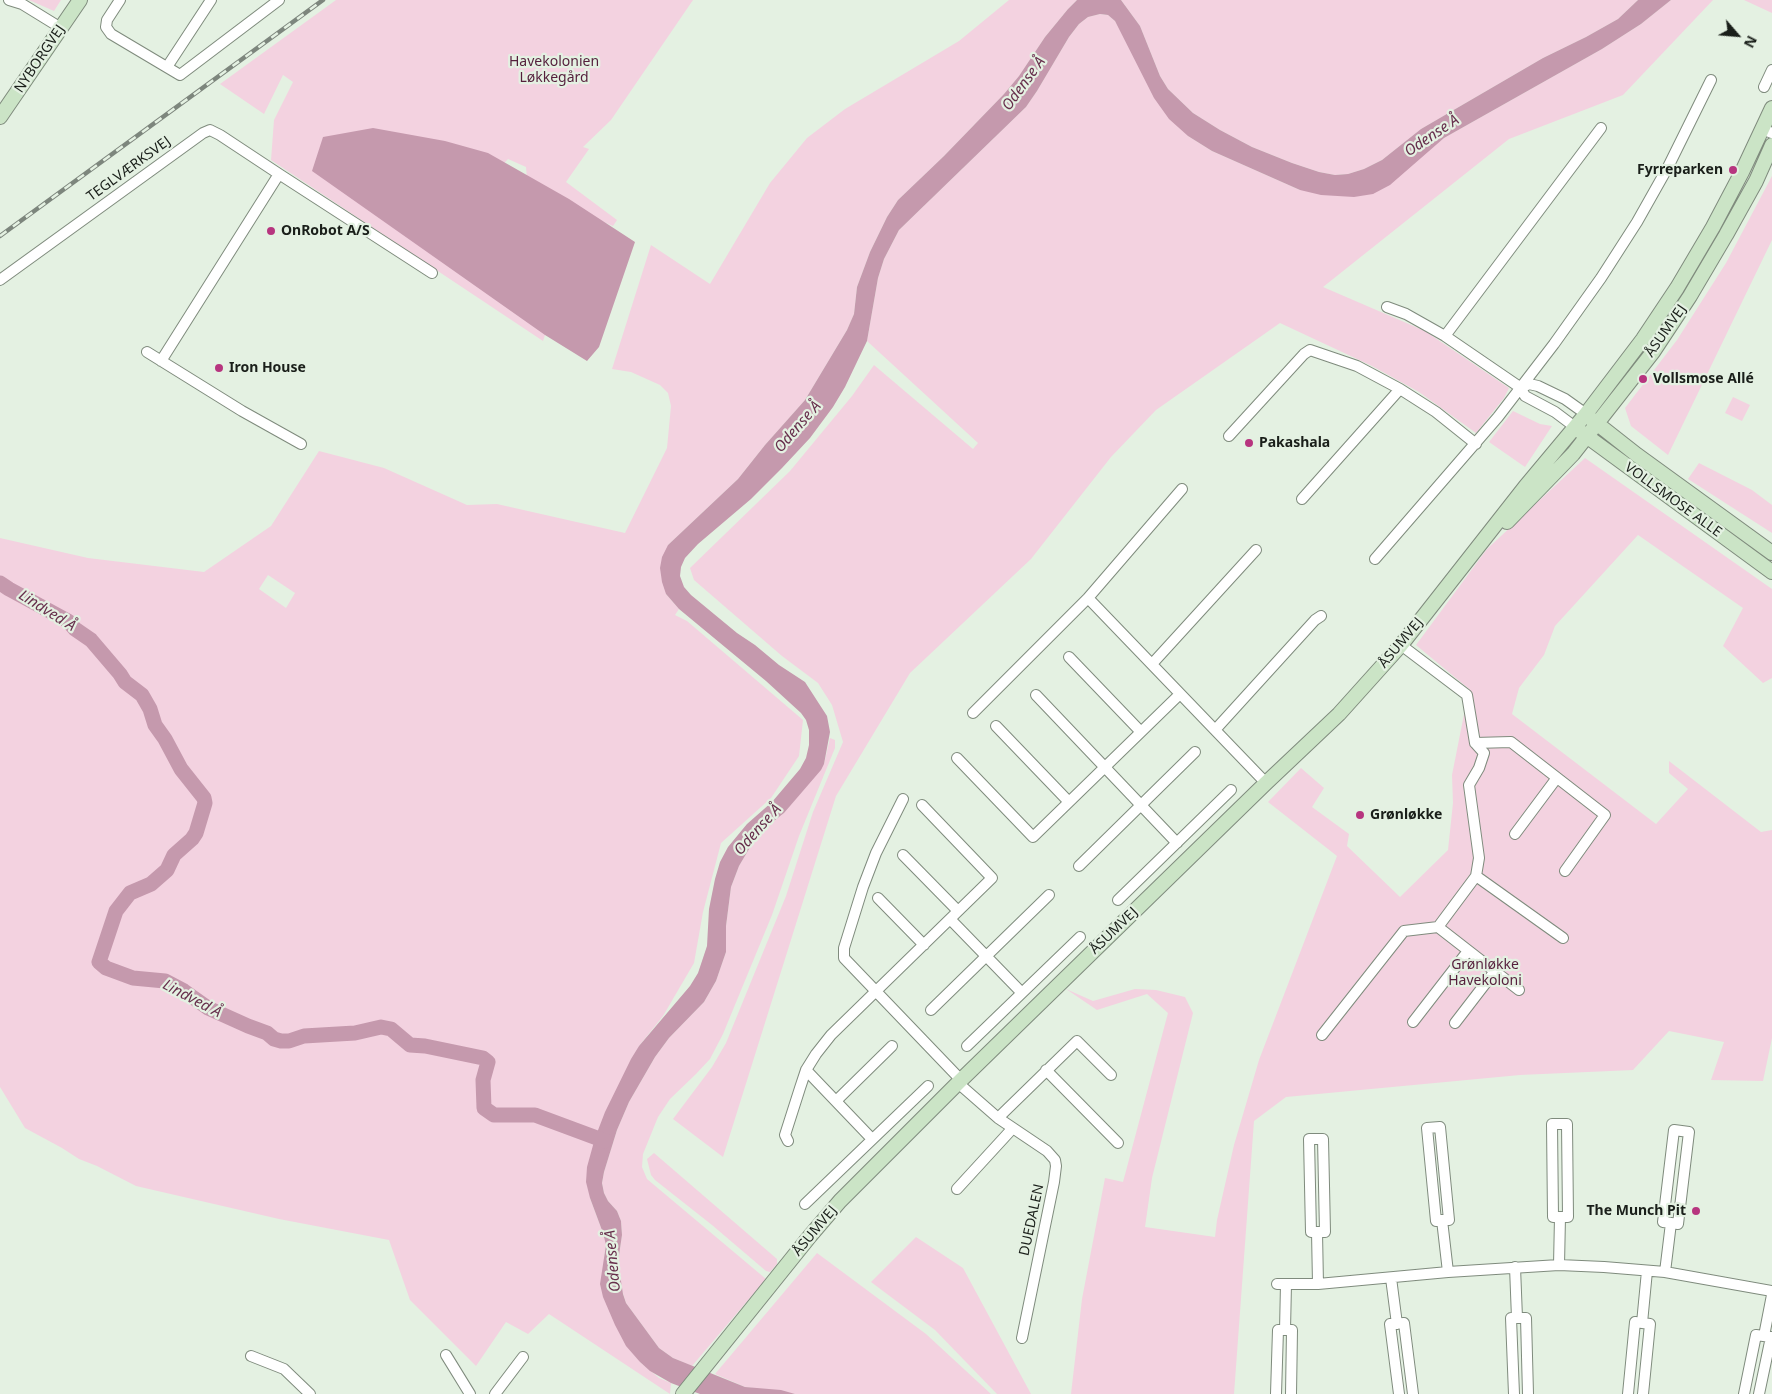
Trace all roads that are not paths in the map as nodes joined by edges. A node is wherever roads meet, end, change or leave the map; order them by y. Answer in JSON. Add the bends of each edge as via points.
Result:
{"nodes":[{"id":1,"x":9,"y":0,"type":"edge"},
{"id":2,"x":80,"y":0,"type":"edge"},
{"id":3,"x":120,"y":0,"type":"edge"},
{"id":4,"x":211,"y":0,"type":"edge"},
{"id":5,"x":279,"y":0,"type":"edge"},
{"id":6,"x":0,"y":2,"type":"edge"},
{"id":7,"x":61,"y":28,"type":"junction"},
{"id":8,"x":167,"y":67,"type":"junction"},
{"id":9,"x":1772,"y":70,"type":"edge"},
{"id":10,"x":1711,"y":80,"type":"dead end"},
{"id":11,"x":1764,"y":87,"type":"dead end"},
{"id":12,"x":1772,"y":108,"type":"edge"},
{"id":13,"x":0,"y":117,"type":"edge"},
{"id":14,"x":1601,"y":128,"type":"dead end"},
{"id":15,"x":1767,"y":131,"type":"edge"},
{"id":16,"x":1772,"y":146,"type":"edge"},
{"id":17,"x":279,"y":174,"type":"junction"},
{"id":18,"x":432,"y":274,"type":"dead end"},
{"id":19,"x":0,"y":280,"type":"edge"},
{"id":20,"x":1386,"y":307,"type":"dead end"},
{"id":21,"x":1445,"y":336,"type":"junction"},
{"id":22,"x":147,"y":352,"type":"dead end"},
{"id":23,"x":161,"y":361,"type":"junction"},
{"id":24,"x":1521,"y":388,"type":"junction"},
{"id":25,"x":1400,"y":389,"type":"junction"},
{"id":26,"x":1586,"y":414,"type":"junction"},
{"id":27,"x":1597,"y":423,"type":"junction"},
{"id":28,"x":1575,"y":427,"type":"junction"},
{"id":29,"x":1229,"y":436,"type":"dead end"},
{"id":30,"x":1587,"y":437,"type":"junction"},
{"id":31,"x":301,"y":444,"type":"dead end"},
{"id":32,"x":1476,"y":444,"type":"junction"},
{"id":33,"x":1182,"y":489,"type":"dead end"},
{"id":34,"x":1302,"y":500,"type":"dead end"},
{"id":35,"x":1256,"y":550,"type":"dead end"},
{"id":36,"x":1772,"y":553,"type":"edge"},
{"id":37,"x":1375,"y":559,"type":"dead end"},
{"id":38,"x":1467,"y":560,"type":"junction"},
{"id":39,"x":1772,"y":572,"type":"edge"},
{"id":40,"x":1088,"y":598,"type":"junction"},
{"id":41,"x":1321,"y":616,"type":"dead end"},
{"id":42,"x":1401,"y":645,"type":"junction"},
{"id":43,"x":1069,"y":657,"type":"dead end"},
{"id":44,"x":1152,"y":664,"type":"junction"},
{"id":45,"x":1180,"y":694,"type":"junction"},
{"id":46,"x":1036,"y":695,"type":"dead end"},
{"id":47,"x":973,"y":713,"type":"dead end"},
{"id":48,"x":996,"y":726,"type":"dead end"},
{"id":49,"x":1215,"y":730,"type":"junction"},
{"id":50,"x":1142,"y":732,"type":"junction"},
{"id":51,"x":1475,"y":744,"type":"junction"},
{"id":52,"x":1196,"y":752,"type":"dead end"},
{"id":53,"x":957,"y":758,"type":"dead end"},
{"id":54,"x":1105,"y":768,"type":"junction"},
{"id":55,"x":1556,"y":779,"type":"junction"},
{"id":56,"x":1266,"y":783,"type":"junction"},
{"id":57,"x":1231,"y":790,"type":"dead end"},
{"id":58,"x":903,"y":799,"type":"dead end"},
{"id":59,"x":1069,"y":802,"type":"junction"},
{"id":60,"x":922,"y":805,"type":"dead end"},
{"id":61,"x":1141,"y":806,"type":"junction"},
{"id":62,"x":1515,"y":834,"type":"dead end"},
{"id":63,"x":1176,"y":843,"type":"junction"},
{"id":64,"x":903,"y":855,"type":"dead end"},
{"id":65,"x":1079,"y":866,"type":"dead end"},
{"id":66,"x":1565,"y":871,"type":"dead end"},
{"id":67,"x":1476,"y":876,"type":"junction"},
{"id":68,"x":1049,"y":895,"type":"dead end"},
{"id":69,"x":878,"y":898,"type":"dead end"},
{"id":70,"x":1118,"y":900,"type":"dead end"},
{"id":71,"x":954,"y":915,"type":"junction"},
{"id":72,"x":1438,"y":928,"type":"junction"},
{"id":73,"x":1080,"y":936,"type":"dead end"},
{"id":74,"x":1563,"y":938,"type":"dead end"},
{"id":75,"x":924,"y":945,"type":"junction"},
{"id":76,"x":1468,"y":951,"type":"junction"},
{"id":77,"x":986,"y":956,"type":"junction"},
{"id":78,"x":1495,"y":971,"type":"junction"},
{"id":79,"x":1520,"y":990,"type":"dead end"},
{"id":80,"x":876,"y":991,"type":"junction"},
{"id":81,"x":1022,"y":993,"type":"junction"},
{"id":82,"x":931,"y":1010,"type":"dead end"},
{"id":83,"x":1413,"y":1022,"type":"dead end"},
{"id":84,"x":1455,"y":1023,"type":"dead end"},
{"id":85,"x":1322,"y":1035,"type":"dead end"},
{"id":86,"x":892,"y":1046,"type":"dead end"},
{"id":87,"x":967,"y":1046,"type":"dead end"},
{"id":88,"x":806,"y":1070,"type":"junction"},
{"id":89,"x":1046,"y":1070,"type":"junction"},
{"id":90,"x":1111,"y":1075,"type":"dead end"},
{"id":91,"x":960,"y":1081,"type":"junction"},
{"id":92,"x":928,"y":1086,"type":"dead end"},
{"id":93,"x":836,"y":1101,"type":"junction"},
{"id":94,"x":998,"y":1118,"type":"junction"},
{"id":95,"x":1012,"y":1129,"type":"junction"},
{"id":96,"x":872,"y":1139,"type":"junction"},
{"id":97,"x":788,"y":1141,"type":"dead end"},
{"id":98,"x":1118,"y":1143,"type":"dead end"},
{"id":99,"x":958,"y":1189,"type":"dead end"},
{"id":100,"x":805,"y":1204,"type":"dead end"},
{"id":101,"x":1560,"y":1217,"type":"junction"},
{"id":102,"x":1442,"y":1220,"type":"junction"},
{"id":103,"x":1671,"y":1223,"type":"junction"},
{"id":104,"x":1317,"y":1232,"type":"junction"},
{"id":105,"x":1560,"y":1265,"type":"junction"},
{"id":106,"x":1515,"y":1267,"type":"junction"},
{"id":107,"x":1648,"y":1271,"type":"junction"},
{"id":108,"x":1448,"y":1272,"type":"junction"},
{"id":109,"x":1665,"y":1272,"type":"junction"},
{"id":110,"x":1391,"y":1278,"type":"junction"},
{"id":111,"x":1318,"y":1284,"type":"junction"},
{"id":112,"x":1772,"y":1293,"type":"edge"},
{"id":113,"x":1517,"y":1318,"type":"junction"},
{"id":114,"x":1642,"y":1323,"type":"junction"},
{"id":115,"x":1397,"y":1324,"type":"junction"},
{"id":116,"x":1285,"y":1330,"type":"junction"},
{"id":117,"x":1764,"y":1336,"type":"junction"},
{"id":118,"x":1022,"y":1338,"type":"dead end"},
{"id":119,"x":446,"y":1355,"type":"dead end"},
{"id":120,"x":251,"y":1356,"type":"dead end"},
{"id":121,"x":523,"y":1357,"type":"dead end"},
{"id":122,"x":310,"y":1394,"type":"edge"},
{"id":123,"x":470,"y":1394,"type":"edge"},
{"id":124,"x":494,"y":1394,"type":"edge"},
{"id":125,"x":683,"y":1394,"type":"edge"},
{"id":126,"x":1276,"y":1394,"type":"edge"},
{"id":127,"x":1291,"y":1394,"type":"edge"},
{"id":128,"x":1399,"y":1394,"type":"edge"},
{"id":129,"x":1413,"y":1394,"type":"edge"},
{"id":130,"x":1514,"y":1394,"type":"edge"},
{"id":131,"x":1528,"y":1394,"type":"edge"},
{"id":132,"x":1628,"y":1394,"type":"edge"},
{"id":133,"x":1643,"y":1394,"type":"edge"},
{"id":134,"x":1744,"y":1394,"type":"edge"},
{"id":135,"x":1759,"y":1394,"type":"edge"}],
"edges":[{"from":1,"to":6,"type":"street"},
{"from":1,"to":7,"type":"street","via":[[22,4]]},
{"from":2,"to":7,"type":"street","name":"NYBORGVEJ"},
{"from":3,"to":8,"type":"street","via":[[106,27],[111,34]]},
{"from":4,"to":8,"type":"street"},
{"from":5,"to":8,"type":"street","via":[[180,75]]},
{"from":7,"to":13,"type":"street","name":"NYBORGVEJ"},
{"from":9,"to":11,"type":"street"},
{"from":10,"to":24,"type":"street","via":[[1637,222],[1601,278]]},
{"from":12,"to":15,"type":"street","name":"ÅSUMVEJ"},
{"from":14,"to":21,"type":"street"},
{"from":15,"to":26,"type":"street","name":"ÅSUMVEJ","via":[[1677,288]]},
{"from":16,"to":27,"type":"street","name":"ÅSUMVEJ","via":[[1756,181],[1690,296],[1653,352]]},
{"from":17,"to":18,"type":"street","name":"TEGLVÆRKSVEJ"},
{"from":17,"to":19,"type":"street","name":"TEGLVÆRKSVEJ","via":[[210,130]]},
{"from":17,"to":23,"type":"street"},
{"from":20,"to":21,"type":"street","via":[[1406,314]]},
{"from":21,"to":24,"type":"street"},
{"from":22,"to":23,"type":"street"},
{"from":23,"to":31,"type":"street"},
{"from":24,"to":26,"type":"street","via":[[1529,384],[1538,386],[1566,399]]},
{"from":24,"to":28,"type":"street","via":[[1525,396]]},
{"from":24,"to":32,"type":"street"},
{"from":25,"to":29,"type":"street","via":[[1357,366],[1310,350]]},
{"from":25,"to":32,"type":"street"},
{"from":25,"to":34,"type":"street"},
{"from":26,"to":27,"type":"street","name":"VOLLSMOSE ALLE"},
{"from":26,"to":28,"type":"street","name":"ÅSUMVEJ"},
{"from":27,"to":30,"type":"street","name":"ÅSUMVEJ"},
{"from":27,"to":36,"type":"street","name":"VOLLSMOSE ALLE"},
{"from":28,"to":30,"type":"street","name":"VOLLSMOSE ALLE"},
{"from":28,"to":38,"type":"street","name":"ÅSUMVEJ"},
{"from":30,"to":38,"type":"street","name":"ÅSUMVEJ","via":[[1574,454]]},
{"from":30,"to":39,"type":"street","name":"VOLLSMOSE ALLE"},
{"from":32,"to":37,"type":"street"},
{"from":33,"to":40,"type":"street"},
{"from":35,"to":44,"type":"street"},
{"from":38,"to":42,"type":"street","name":"ÅSUMVEJ"},
{"from":40,"to":44,"type":"street"},
{"from":40,"to":47,"type":"street"},
{"from":41,"to":49,"type":"street"},
{"from":42,"to":51,"type":"street","via":[[1467,695]]},
{"from":42,"to":56,"type":"street","name":"ÅSUMVEJ","via":[[1339,714]]},
{"from":43,"to":50,"type":"street"},
{"from":44,"to":45,"type":"street"},
{"from":45,"to":49,"type":"street"},
{"from":45,"to":50,"type":"street"},
{"from":46,"to":54,"type":"street"},
{"from":48,"to":59,"type":"street"},
{"from":49,"to":56,"type":"street"},
{"from":50,"to":54,"type":"street"},
{"from":51,"to":55,"type":"street","via":[[1511,742]]},
{"from":51,"to":67,"type":"street","via":[[1484,753],[1469,785],[1479,858]]},
{"from":52,"to":61,"type":"street"},
{"from":53,"to":59,"type":"street","via":[[1032,837]]},
{"from":54,"to":59,"type":"street"},
{"from":54,"to":61,"type":"street"},
{"from":55,"to":62,"type":"street"},
{"from":55,"to":66,"type":"street","via":[[1605,816]]},
{"from":56,"to":91,"type":"street","name":"ÅSUMVEJ"},
{"from":57,"to":63,"type":"street","name":"ÅSUMVEJ"},
{"from":58,"to":80,"type":"street","via":[[862,887],[844,948],[844,958]]},
{"from":60,"to":71,"type":"street","via":[[992,878]]},
{"from":61,"to":63,"type":"street"},
{"from":61,"to":65,"type":"street"},
{"from":63,"to":70,"type":"street","name":"ÅSUMVEJ"},
{"from":64,"to":71,"type":"street"},
{"from":67,"to":72,"type":"street"},
{"from":67,"to":74,"type":"street"},
{"from":68,"to":77,"type":"street"},
{"from":69,"to":75,"type":"street"},
{"from":71,"to":75,"type":"street"},
{"from":71,"to":77,"type":"street"},
{"from":72,"to":76,"type":"street"},
{"from":72,"to":85,"type":"street","via":[[1404,931]]},
{"from":73,"to":81,"type":"street","name":"ÅSUMVEJ"},
{"from":75,"to":80,"type":"street"},
{"from":76,"to":78,"type":"street"},
{"from":76,"to":83,"type":"street"},
{"from":77,"to":81,"type":"street"},
{"from":77,"to":82,"type":"street"},
{"from":78,"to":79,"type":"street"},
{"from":78,"to":84,"type":"street"},
{"from":80,"to":88,"type":"street","via":[[831,1035]]},
{"from":80,"to":91,"type":"street"},
{"from":81,"to":87,"type":"street","name":"ÅSUMVEJ"},
{"from":86,"to":93,"type":"street"},
{"from":88,"to":93,"type":"street"},
{"from":88,"to":97,"type":"street","via":[[785,1135]]},
{"from":89,"to":90,"type":"street","via":[[1077,1041]]},
{"from":89,"to":94,"type":"street"},
{"from":89,"to":98,"type":"street"},
{"from":91,"to":94,"type":"street","name":"DUEDALEN"},
{"from":91,"to":125,"type":"street","name":"ÅSUMVEJ","via":[[840,1200]]},
{"from":92,"to":96,"type":"street","name":"ÅSUMVEJ"},
{"from":93,"to":96,"type":"street"},
{"from":94,"to":95,"type":"street","name":"DUEDALEN"},
{"from":95,"to":99,"type":"street"},
{"from":95,"to":118,"type":"street","name":"DUEDALEN","via":[[1047,1151],[1056,1166]]},
{"from":96,"to":100,"type":"street","name":"ÅSUMVEJ"},
{"from":101,"to":101,"type":"street","via":[[1568,1217],[1567,1124],[1552,1124],[1553,1217]]},
{"from":101,"to":105,"type":"street"},
{"from":102,"to":102,"type":"street","via":[[1449,1220],[1440,1127],[1427,1128],[1436,1221]]},
{"from":102,"to":108,"type":"street"},
{"from":103,"to":103,"type":"street","via":[[1678,1224],[1689,1132],[1674,1130],[1663,1222]]},
{"from":103,"to":109,"type":"street"},
{"from":104,"to":104,"type":"street","via":[[1325,1232],[1323,1139],[1309,1139],[1311,1232]]},
{"from":104,"to":111,"type":"street"},
{"from":105,"to":106,"type":"street"},
{"from":105,"to":107,"type":"street"},
{"from":106,"to":108,"type":"street"},
{"from":106,"to":113,"type":"street"},
{"from":107,"to":109,"type":"street"},
{"from":107,"to":114,"type":"street"},
{"from":108,"to":110,"type":"street"},
{"from":109,"to":112,"type":"street"},
{"from":110,"to":111,"type":"street"},
{"from":110,"to":115,"type":"street"},
{"from":111,"to":116,"type":"street","via":[[1282,1284]]},
{"from":112,"to":117,"type":"street"},
{"from":113,"to":130,"type":"street","via":[[1511,1318]]},
{"from":113,"to":131,"type":"street","via":[[1526,1318]]},
{"from":114,"to":132,"type":"street","via":[[1635,1322]]},
{"from":114,"to":133,"type":"street","via":[[1650,1324]]},
{"from":115,"to":128,"type":"street","via":[[1390,1324]]},
{"from":115,"to":129,"type":"street","via":[[1404,1323]]},
{"from":116,"to":126,"type":"street","via":[[1278,1330]]},
{"from":116,"to":127,"type":"street","via":[[1292,1330]]},
{"from":117,"to":134,"type":"street","via":[[1756,1334]]},
{"from":117,"to":135,"type":"street","via":[[1771,1338]]},
{"from":119,"to":123,"type":"street"},
{"from":120,"to":122,"type":"street","via":[[284,1368]]},
{"from":121,"to":124,"type":"street"}]}
